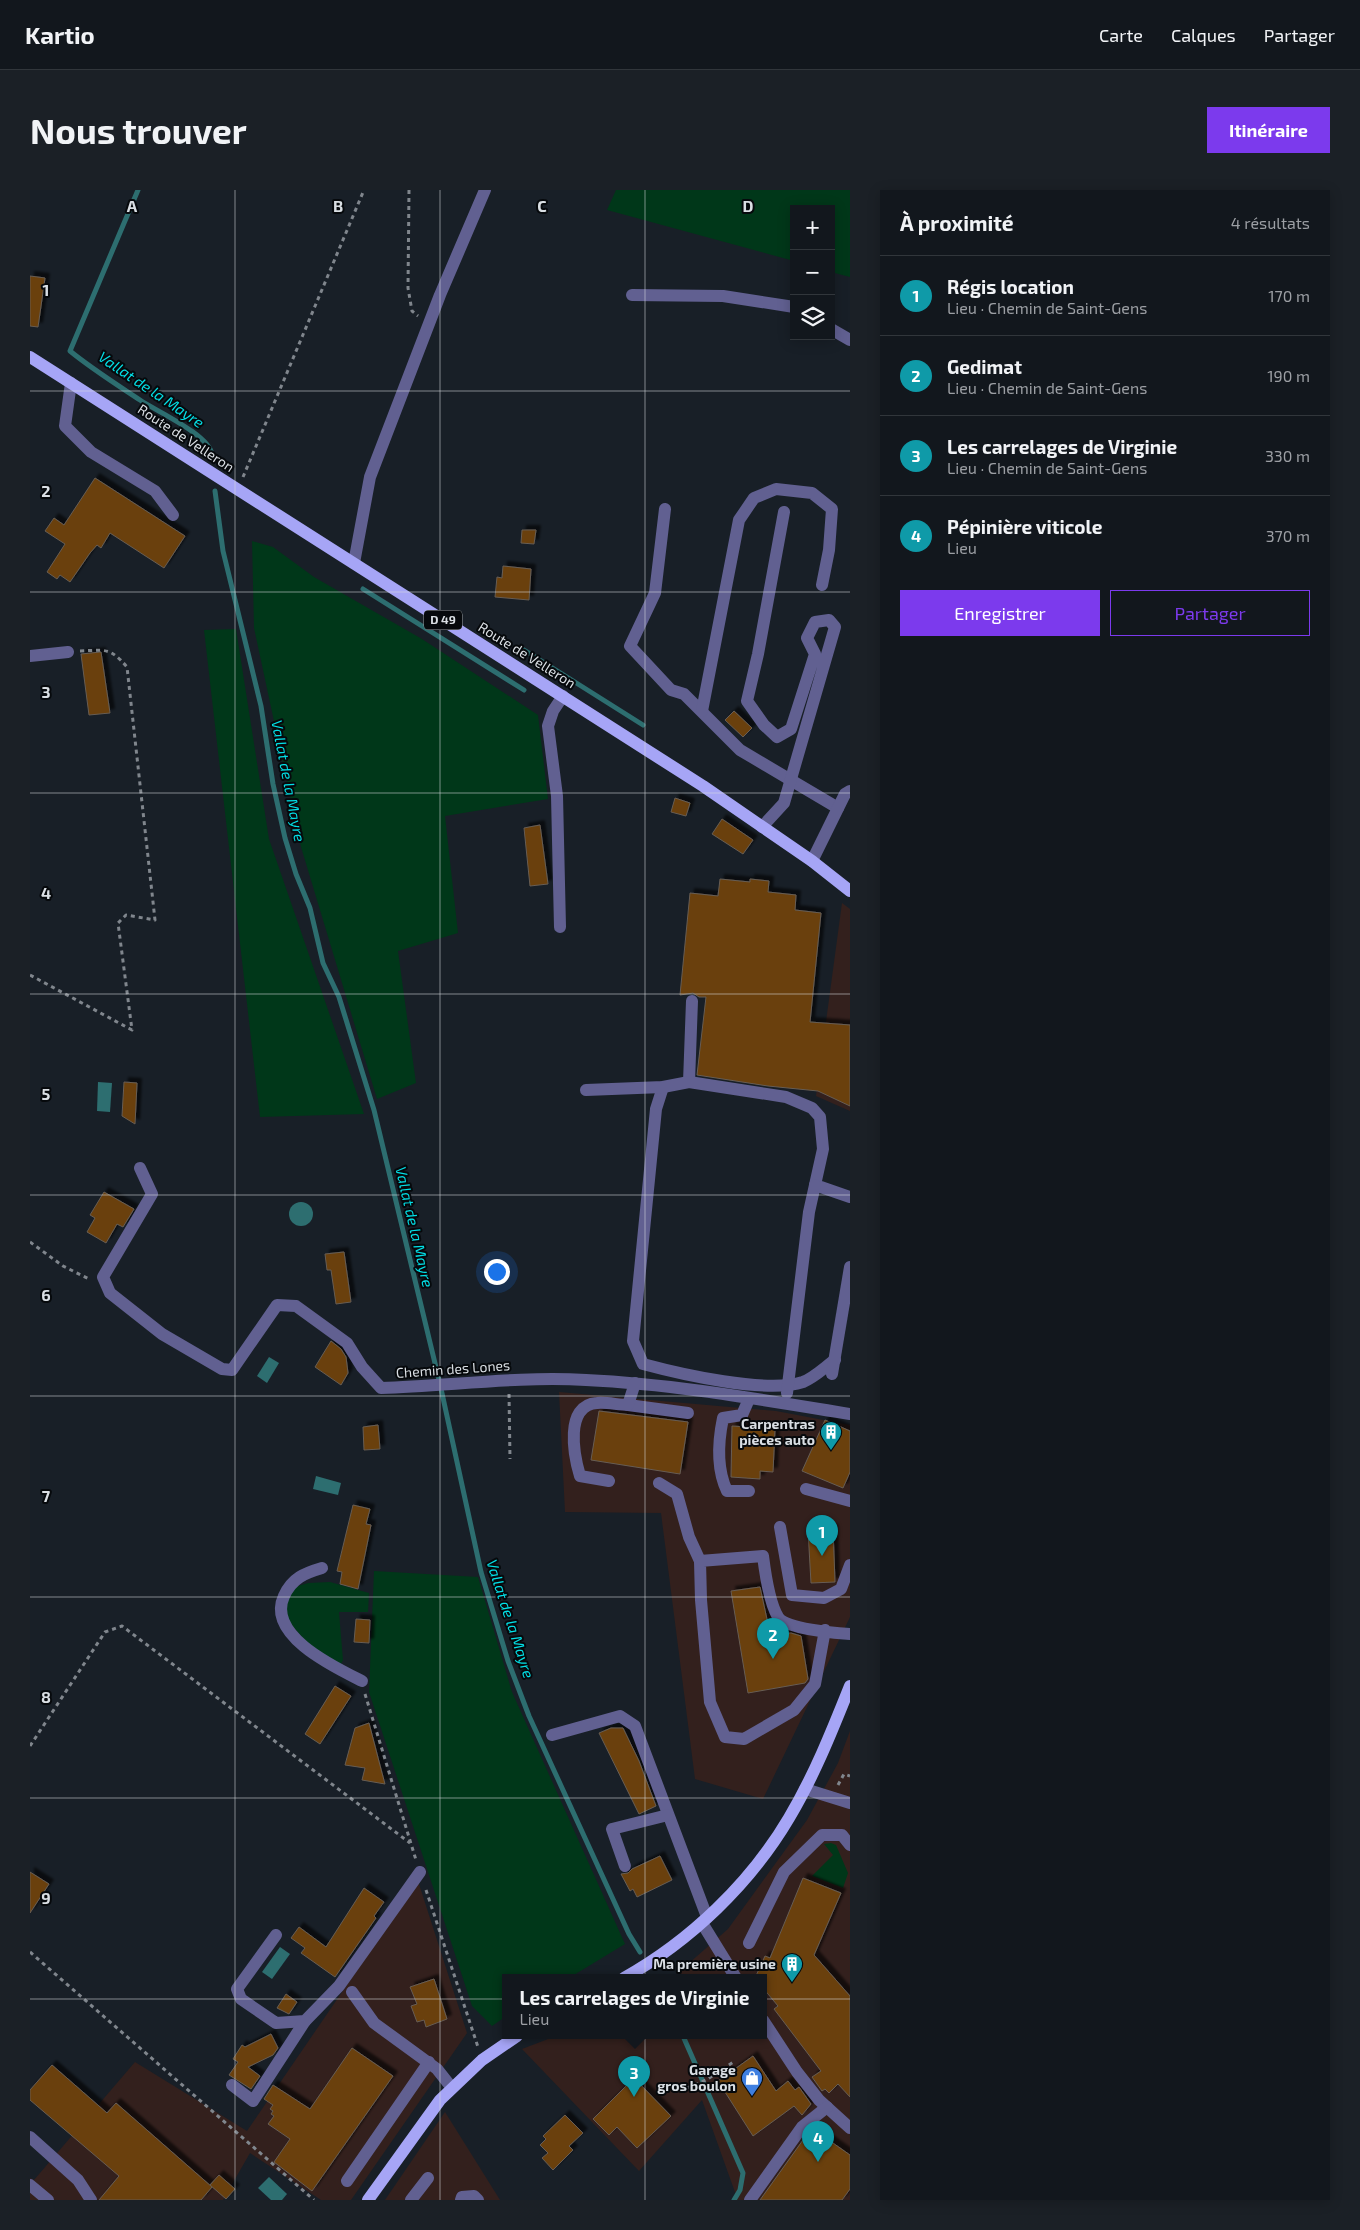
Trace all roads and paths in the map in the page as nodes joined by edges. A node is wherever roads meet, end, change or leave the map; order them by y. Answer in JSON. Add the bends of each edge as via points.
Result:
{"nodes":[{"id":1,"x":364,"y":190,"type":"edge"},
{"id":2,"x":409,"y":190,"type":"edge"},
{"id":3,"x":485,"y":190,"type":"edge"},
{"id":4,"x":632,"y":295,"type":"dead end"},
{"id":5,"x":790,"y":306,"type":"edge"},
{"id":6,"x":428,"y":324,"type":"junction"},
{"id":7,"x":835,"y":331,"type":"edge"},
{"id":8,"x":850,"y":340,"type":"edge"},
{"id":9,"x":30,"y":357,"type":"edge"},
{"id":10,"x":71,"y":383,"type":"junction"},
{"id":11,"x":238,"y":489,"type":"junction"},
{"id":12,"x":664,"y":509,"type":"dead end"},
{"id":13,"x":784,"y":512,"type":"dead end"},
{"id":14,"x":172,"y":515,"type":"dead end"},
{"id":15,"x":354,"y":563,"type":"junction"},
{"id":16,"x":822,"y":585,"type":"dead end"},
{"id":17,"x":68,"y":652,"type":"joint"},
{"id":18,"x":30,"y":656,"type":"edge"},
{"id":19,"x":563,"y":696,"type":"junction"},
{"id":20,"x":702,"y":712,"type":"junction"},
{"id":21,"x":790,"y":780,"type":"junction"},
{"id":22,"x":850,"y":792,"type":"edge"},
{"id":23,"x":838,"y":808,"type":"junction"},
{"id":24,"x":762,"y":827,"type":"junction"},
{"id":25,"x":812,"y":861,"type":"junction"},
{"id":26,"x":850,"y":891,"type":"edge"},
{"id":27,"x":560,"y":927,"type":"dead end"},
{"id":28,"x":30,"y":975,"type":"edge"},
{"id":29,"x":692,"y":1001,"type":"dead end"},
{"id":30,"x":689,"y":1082,"type":"junction"},
{"id":31,"x":662,"y":1087,"type":"junction"},
{"id":32,"x":586,"y":1090,"type":"dead end"},
{"id":33,"x":140,"y":1168,"type":"dead end"},
{"id":34,"x":815,"y":1185,"type":"junction"},
{"id":35,"x":850,"y":1197,"type":"edge"},
{"id":36,"x":30,"y":1242,"type":"edge"},
{"id":37,"x":850,"y":1267,"type":"edge"},
{"id":38,"x":110,"y":1294,"type":"junction"},
{"id":39,"x":835,"y":1360,"type":"junction"},
{"id":40,"x":832,"y":1374,"type":"dead end"},
{"id":41,"x":510,"y":1380,"type":"junction"},
{"id":42,"x":635,"y":1383,"type":"junction"},
{"id":43,"x":788,"y":1386,"type":"junction"},
{"id":44,"x":749,"y":1399,"type":"junction"},
{"id":45,"x":786,"y":1403,"type":"junction"},
{"id":46,"x":628,"y":1405,"type":"junction"},
{"id":47,"x":688,"y":1413,"type":"dead end"},
{"id":48,"x":850,"y":1414,"type":"edge"},
{"id":49,"x":510,"y":1459,"type":"dead end"},
{"id":50,"x":609,"y":1480,"type":"dead end"},
{"id":51,"x":659,"y":1483,"type":"dead end"},
{"id":52,"x":806,"y":1489,"type":"dead end"},
{"id":53,"x":749,"y":1491,"type":"dead end"},
{"id":54,"x":850,"y":1501,"type":"edge"},
{"id":55,"x":780,"y":1527,"type":"dead end"},
{"id":56,"x":700,"y":1561,"type":"junction"},
{"id":57,"x":850,"y":1565,"type":"edge"},
{"id":58,"x":322,"y":1568,"type":"dead end"},
{"id":59,"x":825,"y":1630,"type":"junction"},
{"id":60,"x":850,"y":1634,"type":"edge"},
{"id":61,"x":362,"y":1680,"type":"dead end"},
{"id":62,"x":850,"y":1686,"type":"edge"},
{"id":63,"x":552,"y":1735,"type":"dead end"},
{"id":64,"x":30,"y":1746,"type":"edge"},
{"id":65,"x":850,"y":1776,"type":"edge"},
{"id":66,"x":839,"y":1785,"type":"dead end"},
{"id":67,"x":805,"y":1789,"type":"junction"},
{"id":68,"x":850,"y":1803,"type":"edge"},
{"id":69,"x":668,"y":1815,"type":"junction"},
{"id":70,"x":410,"y":1843,"type":"dead end"},
{"id":71,"x":850,"y":1845,"type":"edge"},
{"id":72,"x":625,"y":1866,"type":"dead end"},
{"id":73,"x":420,"y":1872,"type":"dead end"},
{"id":74,"x":705,"y":1920,"type":"junction"},
{"id":75,"x":276,"y":1934,"type":"dead end"},
{"id":76,"x":750,"y":1943,"type":"dead end"},
{"id":77,"x":30,"y":1952,"type":"edge"},
{"id":78,"x":631,"y":1974,"type":"edge"},
{"id":79,"x":734,"y":1974,"type":"edge"},
{"id":80,"x":352,"y":1992,"type":"dead end"},
{"id":81,"x":305,"y":2020,"type":"junction"},
{"id":82,"x":767,"y":2026,"type":"edge"},
{"id":83,"x":513,"y":2039,"type":"edge"},
{"id":84,"x":734,"y":2061,"type":"dead end"},
{"id":85,"x":429,"y":2062,"type":"junction"},
{"id":86,"x":232,"y":2085,"type":"dead end"},
{"id":87,"x":452,"y":2088,"type":"junction"},
{"id":88,"x":687,"y":2088,"type":"dead end"},
{"id":89,"x":827,"y":2107,"type":"junction"},
{"id":90,"x":850,"y":2128,"type":"edge"},
{"id":91,"x":30,"y":2137,"type":"edge"},
{"id":92,"x":428,"y":2178,"type":"dead end"},
{"id":93,"x":347,"y":2181,"type":"dead end"},
{"id":94,"x":30,"y":2185,"type":"edge"},
{"id":95,"x":48,"y":2200,"type":"edge"},
{"id":96,"x":91,"y":2200,"type":"edge"},
{"id":97,"x":314,"y":2200,"type":"edge"},
{"id":98,"x":368,"y":2200,"type":"edge"},
{"id":99,"x":411,"y":2200,"type":"edge"},
{"id":100,"x":461,"y":2200,"type":"edge"},
{"id":101,"x":478,"y":2200,"type":"edge"},
{"id":102,"x":750,"y":2200,"type":"edge"}],
"edges":[{"from":1,"to":11,"type":"path"},
{"from":2,"to":6,"type":"path","via":[[412,312]]},
{"from":3,"to":6,"type":"street"},
{"from":4,"to":5,"type":"street","via":[[723,296]]},
{"from":6,"to":15,"type":"street","via":[[370,476]]},
{"from":7,"to":8,"type":"street"},
{"from":9,"to":10,"type":"main road","name":"Route de Velleron","number":"D 49"},
{"from":10,"to":11,"type":"main road","name":"Route de Velleron","number":"D 49"},
{"from":10,"to":14,"type":"street","via":[[65,426],[91,452],[156,491]]},
{"from":11,"to":15,"type":"main road","name":"Route de Velleron","number":"D 49"},
{"from":12,"to":20,"type":"street","via":[[655,593],[630,646],[671,690],[684,694]]},
{"from":13,"to":21,"type":"street","via":[[747,701],[777,737],[791,729],[815,654],[808,638],[815,622],[829,620],[835,627]]},
{"from":15,"to":19,"type":"main road","name":"Route de Velleron","number":"D 49"},
{"from":16,"to":20,"type":"street","via":[[832,510],[812,493],[776,489],[754,498],[739,520]]},
{"from":17,"to":18,"type":"street"},
{"from":17,"to":28,"type":"path","via":[[108,650],[127,667],[155,920],[126,915],[118,923],[132,1030]]},
{"from":19,"to":24,"type":"main road","name":"Route de Velleron","number":"D 49"},
{"from":19,"to":27,"type":"street","via":[[548,726],[557,796]]},
{"from":20,"to":21,"type":"street","via":[[740,750]]},
{"from":21,"to":23,"type":"street"},
{"from":21,"to":24,"type":"street","via":[[784,803]]},
{"from":22,"to":23,"type":"street","via":[[845,794]]},
{"from":23,"to":25,"type":"street"},
{"from":24,"to":25,"type":"main road","name":"Route de Velleron","number":"D 49"},
{"from":25,"to":26,"type":"main road","name":"Route de Velleron","number":"D 49"},
{"from":29,"to":30,"type":"street"},
{"from":30,"to":31,"type":"street"},
{"from":30,"to":34,"type":"street","via":[[786,1097],[812,1108],[820,1117],[823,1149]]},
{"from":31,"to":32,"type":"street"},
{"from":31,"to":43,"type":"street","via":[[656,1109],[633,1341],[643,1364],[678,1374]]},
{"from":33,"to":38,"type":"street","via":[[152,1194],[103,1277]]},
{"from":34,"to":35,"type":"street"},
{"from":34,"to":43,"type":"street"},
{"from":36,"to":38,"type":"path"},
{"from":37,"to":39,"type":"street"},
{"from":38,"to":41,"type":"street","name":"Chemin des Lones","via":[[162,1334],[222,1369],[232,1370],[277,1305],[296,1306],[347,1343],[381,1388]]},
{"from":39,"to":40,"type":"street"},
{"from":39,"to":43,"type":"street","via":[[805,1381]]},
{"from":41,"to":42,"type":"street","name":"Chemin des Lones"},
{"from":41,"to":49,"type":"path"},
{"from":42,"to":44,"type":"street","name":"Chemin des Lones"},
{"from":42,"to":46,"type":"street"},
{"from":43,"to":45,"type":"street"},
{"from":44,"to":45,"type":"street","name":"Chemin des Lones"},
{"from":44,"to":53,"type":"street","via":[[742,1415],[724,1418],[720,1431],[720,1477],[727,1492]]},
{"from":45,"to":48,"type":"street","name":"Chemin des Lones"},
{"from":46,"to":47,"type":"street"},
{"from":46,"to":50,"type":"street","via":[[595,1403],[582,1408],[574,1423],[575,1458],[580,1476]]},
{"from":51,"to":56,"type":"street","via":[[677,1494],[689,1537]]},
{"from":52,"to":54,"type":"street"},
{"from":55,"to":57,"type":"street","via":[[792,1595],[824,1598],[841,1589]]},
{"from":56,"to":59,"type":"street","via":[[763,1556],[767,1582],[779,1618],[792,1627]]},
{"from":56,"to":59,"type":"street","via":[[710,1702],[725,1737],[744,1739],[794,1710],[815,1684]]},
{"from":58,"to":61,"type":"street","via":[[303,1574],[289,1585],[282,1600],[281,1615],[288,1632],[305,1648]]},
{"from":59,"to":60,"type":"street"},
{"from":62,"to":67,"type":"main road"},
{"from":63,"to":69,"type":"street","via":[[620,1716],[636,1726]]},
{"from":64,"to":70,"type":"path","via":[[105,1632],[122,1626]]},
{"from":65,"to":66,"type":"path","via":[[844,1774]]},
{"from":67,"to":68,"type":"street"},
{"from":67,"to":74,"type":"main road","via":[[766,1851]]},
{"from":69,"to":72,"type":"street","via":[[612,1829]]},
{"from":69,"to":74,"type":"street"},
{"from":71,"to":76,"type":"street","via":[[842,1835],[822,1835],[784,1872]]},
{"from":73,"to":81,"type":"street","via":[[339,1986]]},
{"from":74,"to":78,"type":"main road","via":[[660,1957]]},
{"from":74,"to":79,"type":"street"},
{"from":75,"to":81,"type":"street","via":[[237,1990],[241,1999],[276,2023]]},
{"from":77,"to":97,"type":"path"},
{"from":80,"to":85,"type":"street","via":[[374,2023]]},
{"from":81,"to":86,"type":"street","via":[[252,2101]]},
{"from":82,"to":89,"type":"street","via":[[797,2072]]},
{"from":83,"to":87,"type":"main road","via":[[482,2060]]},
{"from":84,"to":88,"type":"path","via":[[706,2080]]},
{"from":85,"to":87,"type":"street"},
{"from":85,"to":93,"type":"street"},
{"from":87,"to":98,"type":"main road"},
{"from":89,"to":90,"type":"street"},
{"from":89,"to":102,"type":"street","via":[[802,2128]]},
{"from":91,"to":96,"type":"street","via":[[78,2180]]},
{"from":92,"to":99,"type":"street"},
{"from":94,"to":95,"type":"street"},
{"from":100,"to":101,"type":"street","via":[[462,2197],[474,2196]]}]}
